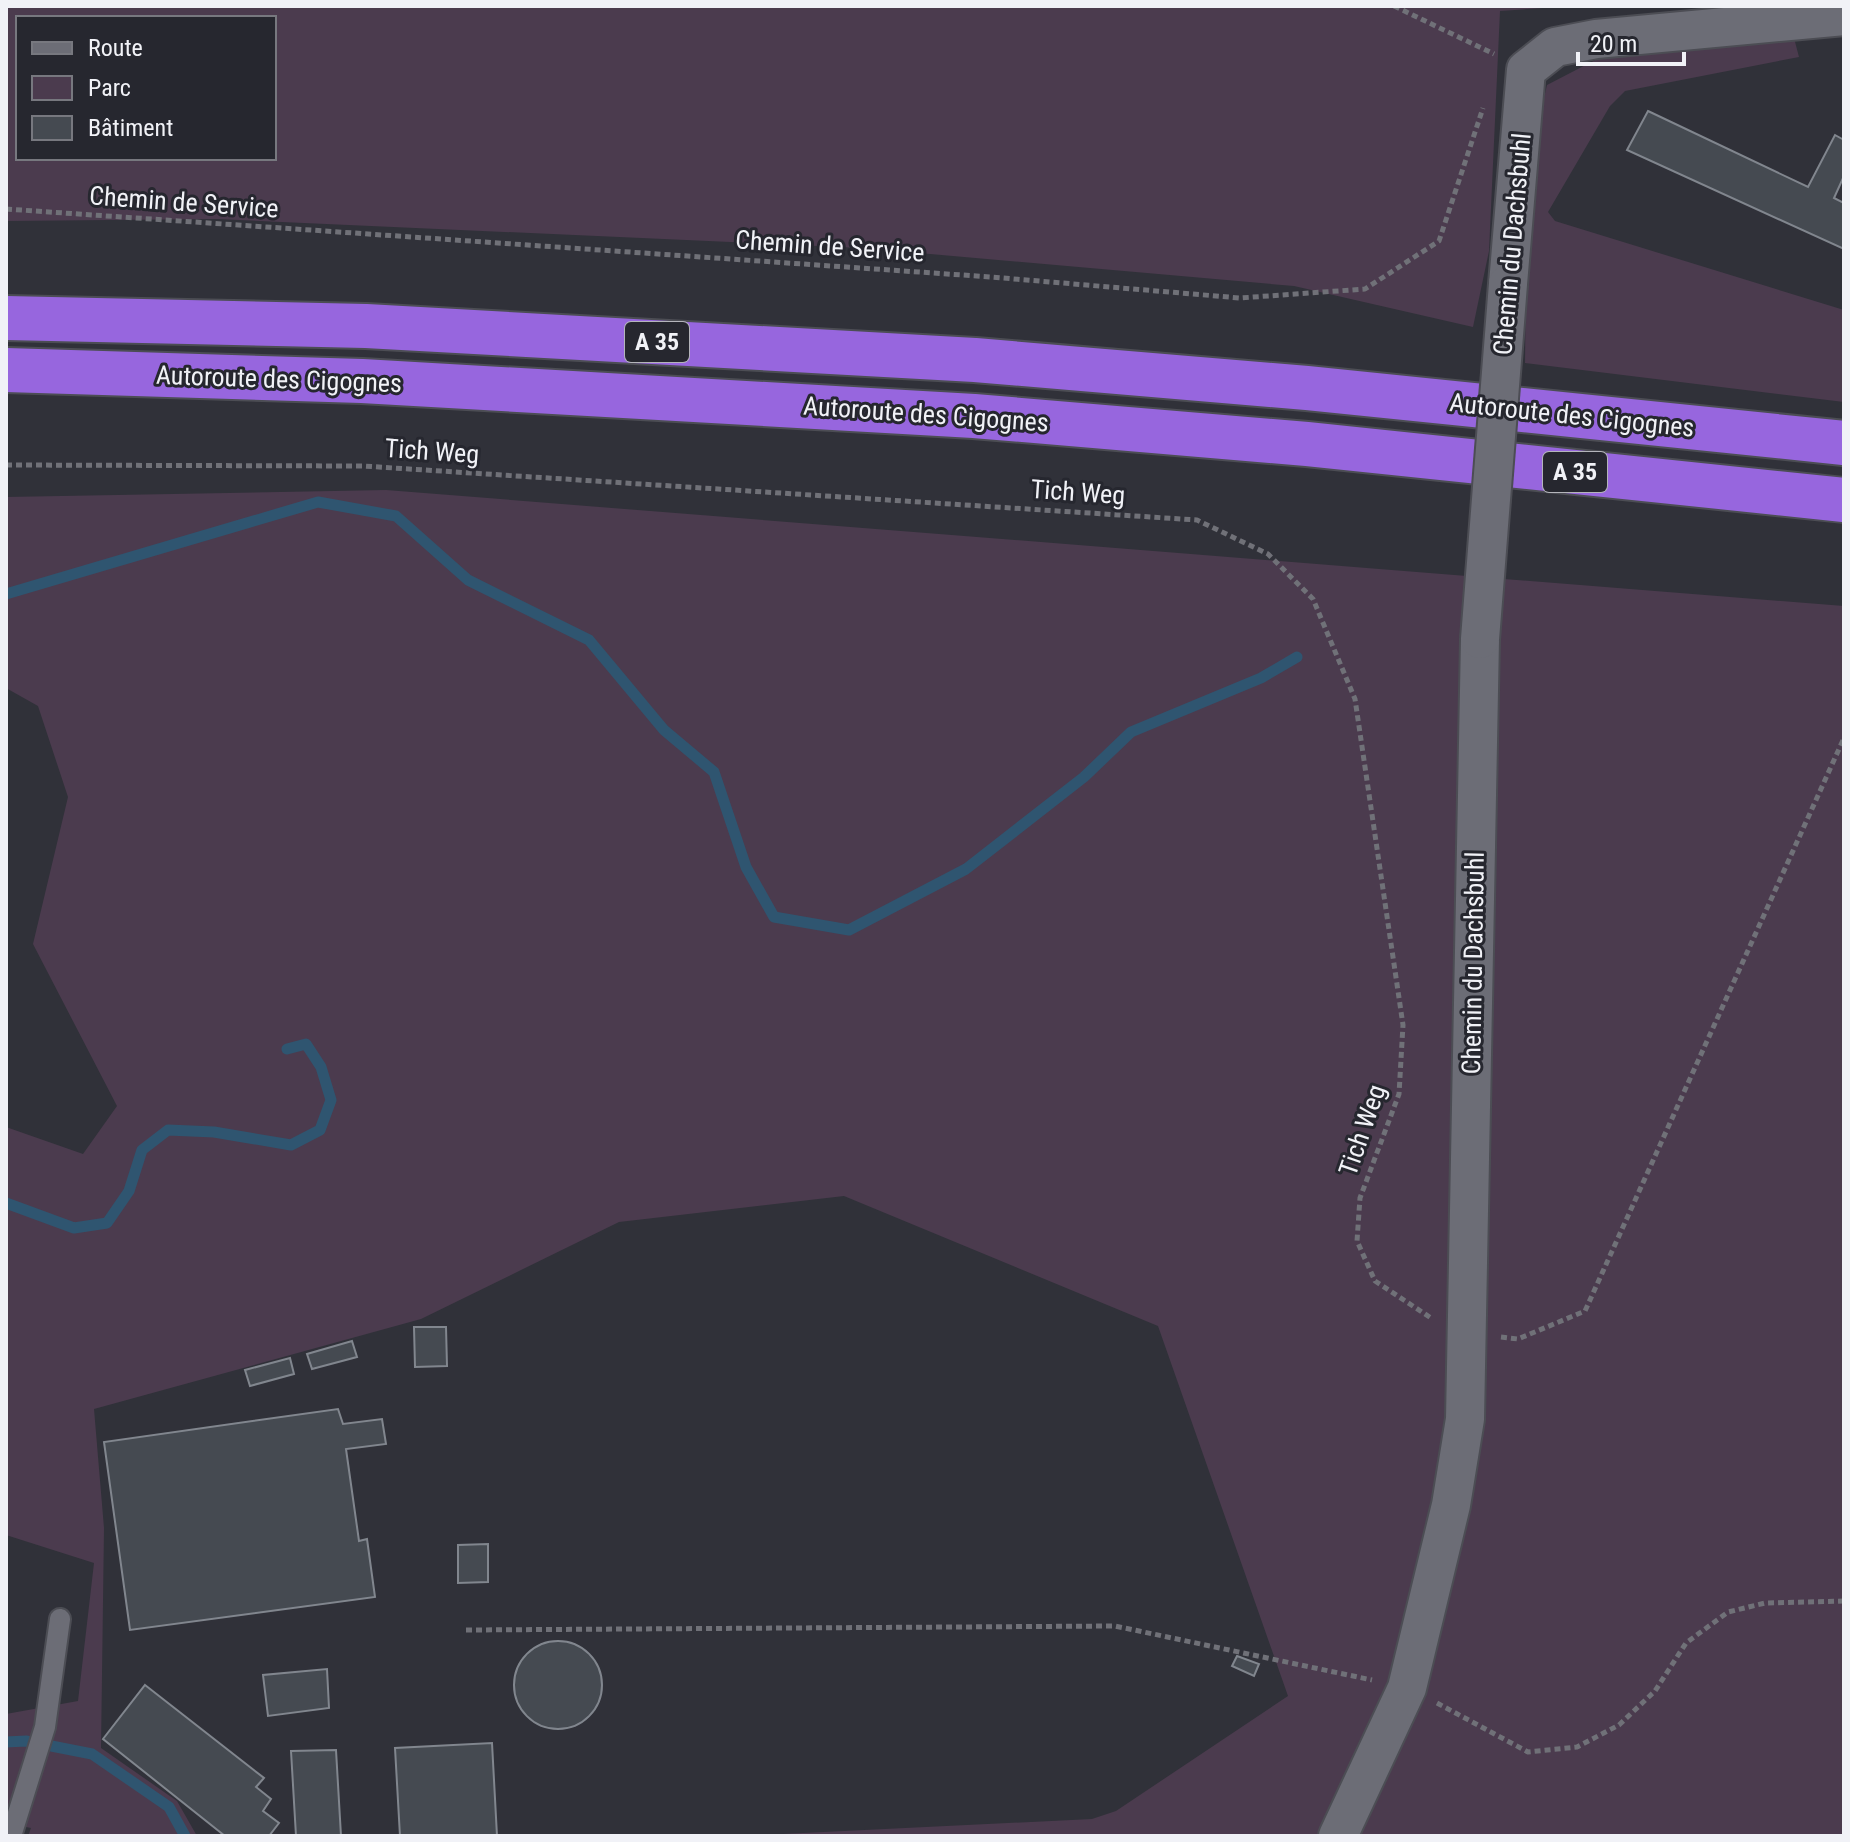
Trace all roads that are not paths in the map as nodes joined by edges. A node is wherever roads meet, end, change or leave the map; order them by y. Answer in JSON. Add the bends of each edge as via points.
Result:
{"nodes":[{"id":1,"x":1844,"y":16,"type":"edge"},
{"id":2,"x":6,"y":318,"type":"edge"},
{"id":3,"x":6,"y":370,"type":"edge"},
{"id":4,"x":1844,"y":443,"type":"edge"},
{"id":5,"x":1844,"y":500,"type":"edge"},
{"id":6,"x":60,"y":1619,"type":"dead end"},
{"id":7,"x":11,"y":1836,"type":"edge"},
{"id":8,"x":1338,"y":1836,"type":"edge"}],
"edges":[{"from":1,"to":8,"type":"street","name":"Chemin du Dachsbuhl","bridge":true,"via":[[1596,39],[1555,47],[1526,70],[1480,639],[1465,1419],[1451,1505],[1407,1688]]},
{"from":2,"to":4,"type":"highway","name":"Autoroute des Cigognes","number":"A 35","via":[[366,326],[975,360]]},
{"from":3,"to":5,"type":"highway","name":"Autoroute des Cigognes","number":"A 35","via":[[362,381],[974,416],[1307,444]]},
{"from":6,"to":7,"type":"lane","via":[[45,1727]]}]}
